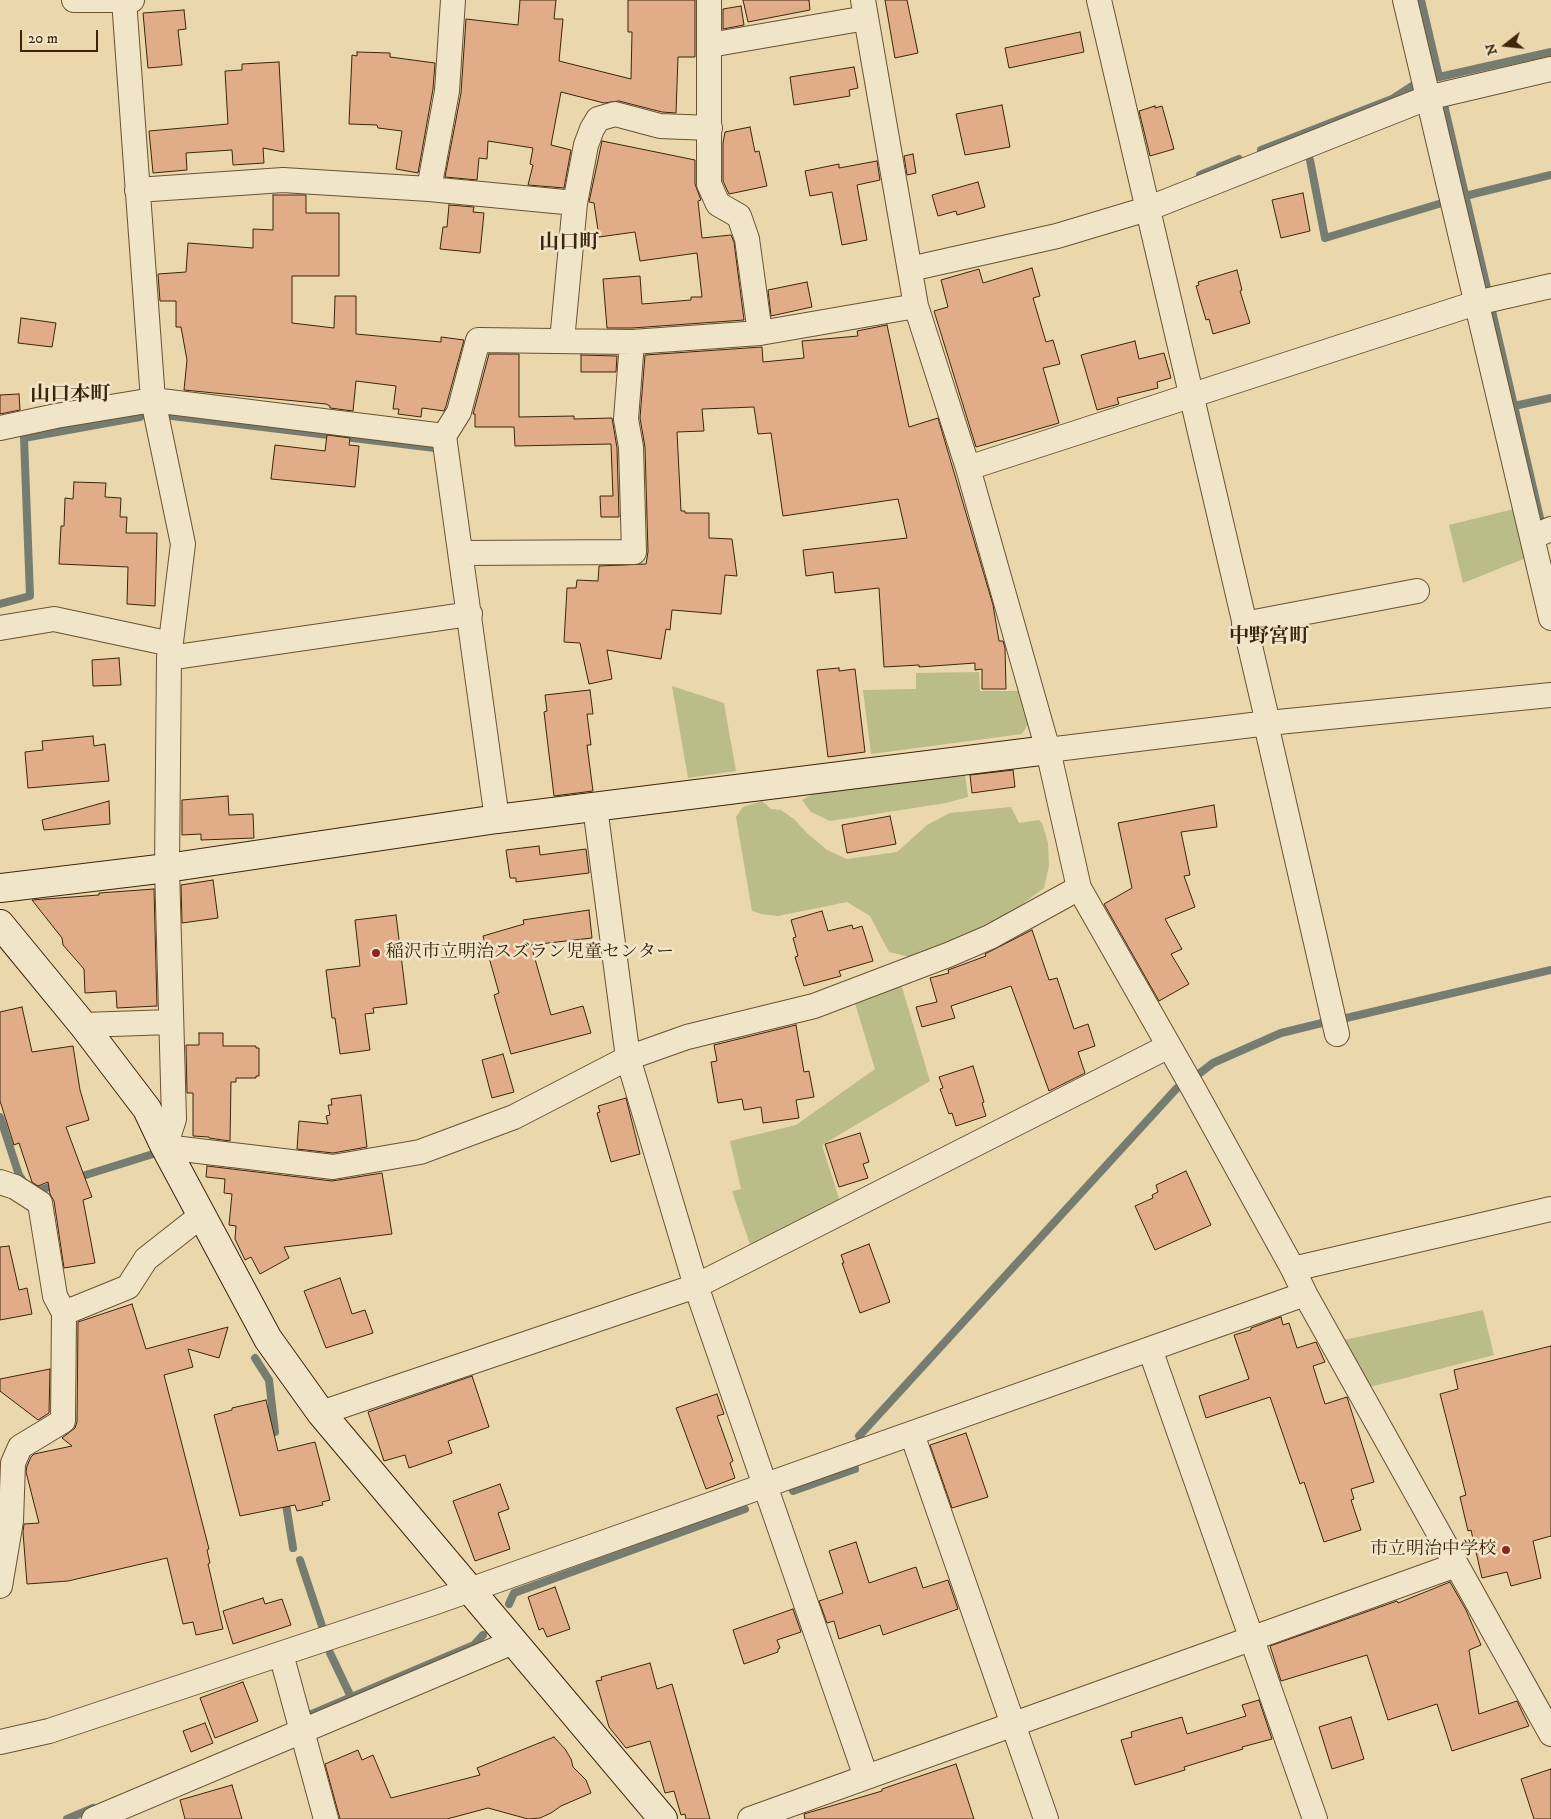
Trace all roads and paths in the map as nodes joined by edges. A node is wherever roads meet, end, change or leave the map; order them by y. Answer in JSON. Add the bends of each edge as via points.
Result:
{"nodes":[{"id":1,"x":74,"y":0,"type":"edge"},
{"id":2,"x":124,"y":0,"type":"edge"},
{"id":3,"x":132,"y":0,"type":"edge"},
{"id":4,"x":453,"y":0,"type":"edge"},
{"id":5,"x":709,"y":0,"type":"edge"},
{"id":6,"x":1098,"y":0,"type":"edge"},
{"id":7,"x":1405,"y":0,"type":"edge"},
{"id":8,"x":865,"y":9,"type":"edge"},
{"id":9,"x":710,"y":45,"type":"junction"},
{"id":10,"x":1551,"y":69,"type":"edge"},
{"id":11,"x":1427,"y":98,"type":"junction"},
{"id":12,"x":710,"y":128,"type":"junction"},
{"id":13,"x":429,"y":189,"type":"junction"},
{"id":14,"x":137,"y":190,"type":"junction"},
{"id":15,"x":575,"y":203,"type":"junction"},
{"id":16,"x":1147,"y":209,"type":"junction"},
{"id":17,"x":910,"y":270,"type":"junction"},
{"id":18,"x":1551,"y":286,"type":"edge"},
{"id":19,"x":1476,"y":303,"type":"junction"},
{"id":20,"x":916,"y":306,"type":"junction"},
{"id":21,"x":760,"y":333,"type":"junction"},
{"id":22,"x":562,"y":341,"type":"junction"},
{"id":23,"x":632,"y":342,"type":"junction"},
{"id":24,"x":1191,"y":395,"type":"junction"},
{"id":25,"x":153,"y":400,"type":"junction"},
{"id":26,"x":0,"y":428,"type":"edge"},
{"id":27,"x":444,"y":436,"type":"junction"},
{"id":28,"x":968,"y":468,"type":"junction"},
{"id":29,"x":1541,"y":534,"type":"edge"},
{"id":30,"x":461,"y":553,"type":"junction"},
{"id":31,"x":1417,"y":591,"type":"dead end"},
{"id":32,"x":470,"y":614,"type":"junction"},
{"id":33,"x":1551,"y":618,"type":"edge"},
{"id":34,"x":1244,"y":624,"type":"junction"},
{"id":35,"x":0,"y":628,"type":"edge"},
{"id":36,"x":170,"y":651,"type":"junction"},
{"id":37,"x":1551,"y":696,"type":"edge"},
{"id":38,"x":1267,"y":724,"type":"junction"},
{"id":39,"x":1048,"y":750,"type":"junction"},
{"id":40,"x":595,"y":807,"type":"junction"},
{"id":41,"x":497,"y":819,"type":"junction"},
{"id":42,"x":167,"y":868,"type":"junction"},
{"id":43,"x":0,"y":888,"type":"edge"},
{"id":44,"x":1079,"y":888,"type":"junction"},
{"id":45,"x":0,"y":924,"type":"edge"},
{"id":46,"x":171,"y":1022,"type":"junction"},
{"id":47,"x":83,"y":1025,"type":"junction"},
{"id":48,"x":1337,"y":1034,"type":"dead end"},
{"id":49,"x":1169,"y":1046,"type":"junction"},
{"id":50,"x":628,"y":1058,"type":"junction"},
{"id":51,"x":165,"y":1147,"type":"junction"},
{"id":52,"x":0,"y":1182,"type":"edge"},
{"id":53,"x":1551,"y":1209,"type":"edge"},
{"id":54,"x":202,"y":1215,"type":"junction"},
{"id":55,"x":1293,"y":1269,"type":"junction"},
{"id":56,"x":696,"y":1286,"type":"junction"},
{"id":57,"x":1305,"y":1294,"type":"junction"},
{"id":58,"x":64,"y":1313,"type":"junction"},
{"id":59,"x":1150,"y":1349,"type":"junction"},
{"id":60,"x":320,"y":1413,"type":"junction"},
{"id":61,"x":912,"y":1434,"type":"junction"},
{"id":62,"x":765,"y":1486,"type":"junction"},
{"id":63,"x":1456,"y":1565,"type":"junction"},
{"id":64,"x":0,"y":1586,"type":"edge"},
{"id":65,"x":470,"y":1590,"type":"junction"},
{"id":66,"x":1252,"y":1638,"type":"junction"},
{"id":67,"x":513,"y":1642,"type":"junction"},
{"id":68,"x":281,"y":1654,"type":"junction"},
{"id":69,"x":1013,"y":1724,"type":"junction"},
{"id":70,"x":303,"y":1731,"type":"junction"},
{"id":71,"x":1551,"y":1734,"type":"edge"},
{"id":72,"x":0,"y":1742,"type":"edge"},
{"id":73,"x":866,"y":1777,"type":"junction"},
{"id":74,"x":94,"y":1819,"type":"edge"},
{"id":75,"x":326,"y":1819,"type":"edge"},
{"id":76,"x":662,"y":1819,"type":"edge"},
{"id":77,"x":750,"y":1819,"type":"edge"},
{"id":78,"x":1046,"y":1819,"type":"edge"},
{"id":79,"x":1315,"y":1819,"type":"edge"}],
"edges":[{"from":1,"to":2,"type":"street"},
{"from":2,"to":3,"type":"street"},
{"from":2,"to":14,"type":"street"},
{"from":4,"to":13,"type":"street","via":[[448,91]]},
{"from":5,"to":9,"type":"street"},
{"from":6,"to":16,"type":"street"},
{"from":7,"to":11,"type":"street"},
{"from":8,"to":9,"type":"street"},
{"from":8,"to":17,"type":"street"},
{"from":9,"to":12,"type":"street"},
{"from":10,"to":11,"type":"street"},
{"from":11,"to":16,"type":"street"},
{"from":11,"to":19,"type":"street"},
{"from":12,"to":15,"type":"street","via":[[660,126],[614,114],[598,119],[586,146]]},
{"from":12,"to":21,"type":"street","via":[[709,184],[718,204],[739,216],[747,239]]},
{"from":13,"to":14,"type":"street","via":[[283,180]]},
{"from":13,"to":15,"type":"street"},
{"from":14,"to":25,"type":"street"},
{"from":15,"to":22,"type":"street"},
{"from":16,"to":17,"type":"street","via":[[1057,236]]},
{"from":16,"to":24,"type":"street"},
{"from":17,"to":20,"type":"street"},
{"from":18,"to":19,"type":"street"},
{"from":19,"to":24,"type":"street"},
{"from":19,"to":29,"type":"street"},
{"from":20,"to":21,"type":"street"},
{"from":20,"to":28,"type":"street"},
{"from":21,"to":23,"type":"street"},
{"from":22,"to":23,"type":"street"},
{"from":22,"to":27,"type":"street","via":[[478,340],[459,412]]},
{"from":23,"to":30,"type":"street","via":[[626,419],[631,447],[634,552]]},
{"from":24,"to":28,"type":"street"},
{"from":24,"to":34,"type":"street"},
{"from":25,"to":26,"type":"street"},
{"from":25,"to":27,"type":"street"},
{"from":25,"to":36,"type":"street","via":[[183,544]]},
{"from":27,"to":30,"type":"street"},
{"from":28,"to":39,"type":"street"},
{"from":29,"to":33,"type":"street"},
{"from":30,"to":32,"type":"street"},
{"from":31,"to":34,"type":"street"},
{"from":32,"to":36,"type":"street"},
{"from":32,"to":41,"type":"street"},
{"from":34,"to":38,"type":"street"},
{"from":35,"to":36,"type":"street","via":[[54,619]]},
{"from":36,"to":42,"type":"street"},
{"from":37,"to":38,"type":"street"},
{"from":38,"to":39,"type":"street"},
{"from":38,"to":48,"type":"street"},
{"from":39,"to":40,"type":"street"},
{"from":39,"to":44,"type":"street"},
{"from":40,"to":41,"type":"street"},
{"from":40,"to":50,"type":"street"},
{"from":41,"to":42,"type":"street"},
{"from":42,"to":43,"type":"street"},
{"from":42,"to":46,"type":"street"},
{"from":44,"to":49,"type":"street"},
{"from":44,"to":50,"type":"street","via":[[990,937],[814,1006],[687,1037]]},
{"from":45,"to":47,"type":"street"},
{"from":46,"to":47,"type":"street"},
{"from":46,"to":51,"type":"street","via":[[174,1119]]},
{"from":47,"to":51,"type":"street","via":[[146,1109]]},
{"from":49,"to":55,"type":"street"},
{"from":49,"to":56,"type":"street"},
{"from":50,"to":51,"type":"street","via":[[514,1117],[420,1152],[333,1167]]},
{"from":50,"to":56,"type":"street"},
{"from":51,"to":54,"type":"street"},
{"from":52,"to":58,"type":"street","via":[[15,1187],[40,1203],[55,1296]]},
{"from":53,"to":55,"type":"street"},
{"from":54,"to":58,"type":"street","via":[[146,1259],[128,1287]]},
{"from":54,"to":60,"type":"street","via":[[268,1339]]},
{"from":55,"to":57,"type":"street"},
{"from":56,"to":60,"type":"street"},
{"from":56,"to":62,"type":"street"},
{"from":57,"to":59,"type":"street"},
{"from":57,"to":63,"type":"street"},
{"from":58,"to":64,"type":"street","via":[[63,1421],[20,1447],[13,1462],[11,1521]]},
{"from":59,"to":61,"type":"street"},
{"from":59,"to":66,"type":"street"},
{"from":60,"to":65,"type":"street"},
{"from":61,"to":62,"type":"street"},
{"from":61,"to":69,"type":"street"},
{"from":62,"to":65,"type":"street"},
{"from":62,"to":73,"type":"street"},
{"from":63,"to":66,"type":"street"},
{"from":63,"to":71,"type":"street"},
{"from":65,"to":67,"type":"street"},
{"from":65,"to":68,"type":"street"},
{"from":66,"to":69,"type":"street"},
{"from":66,"to":79,"type":"street"},
{"from":67,"to":70,"type":"street"},
{"from":67,"to":76,"type":"street"},
{"from":68,"to":70,"type":"street"},
{"from":68,"to":72,"type":"street","via":[[49,1731]]},
{"from":69,"to":73,"type":"street"},
{"from":69,"to":78,"type":"street"},
{"from":70,"to":74,"type":"street"},
{"from":70,"to":75,"type":"street"},
{"from":73,"to":77,"type":"street"}]}
